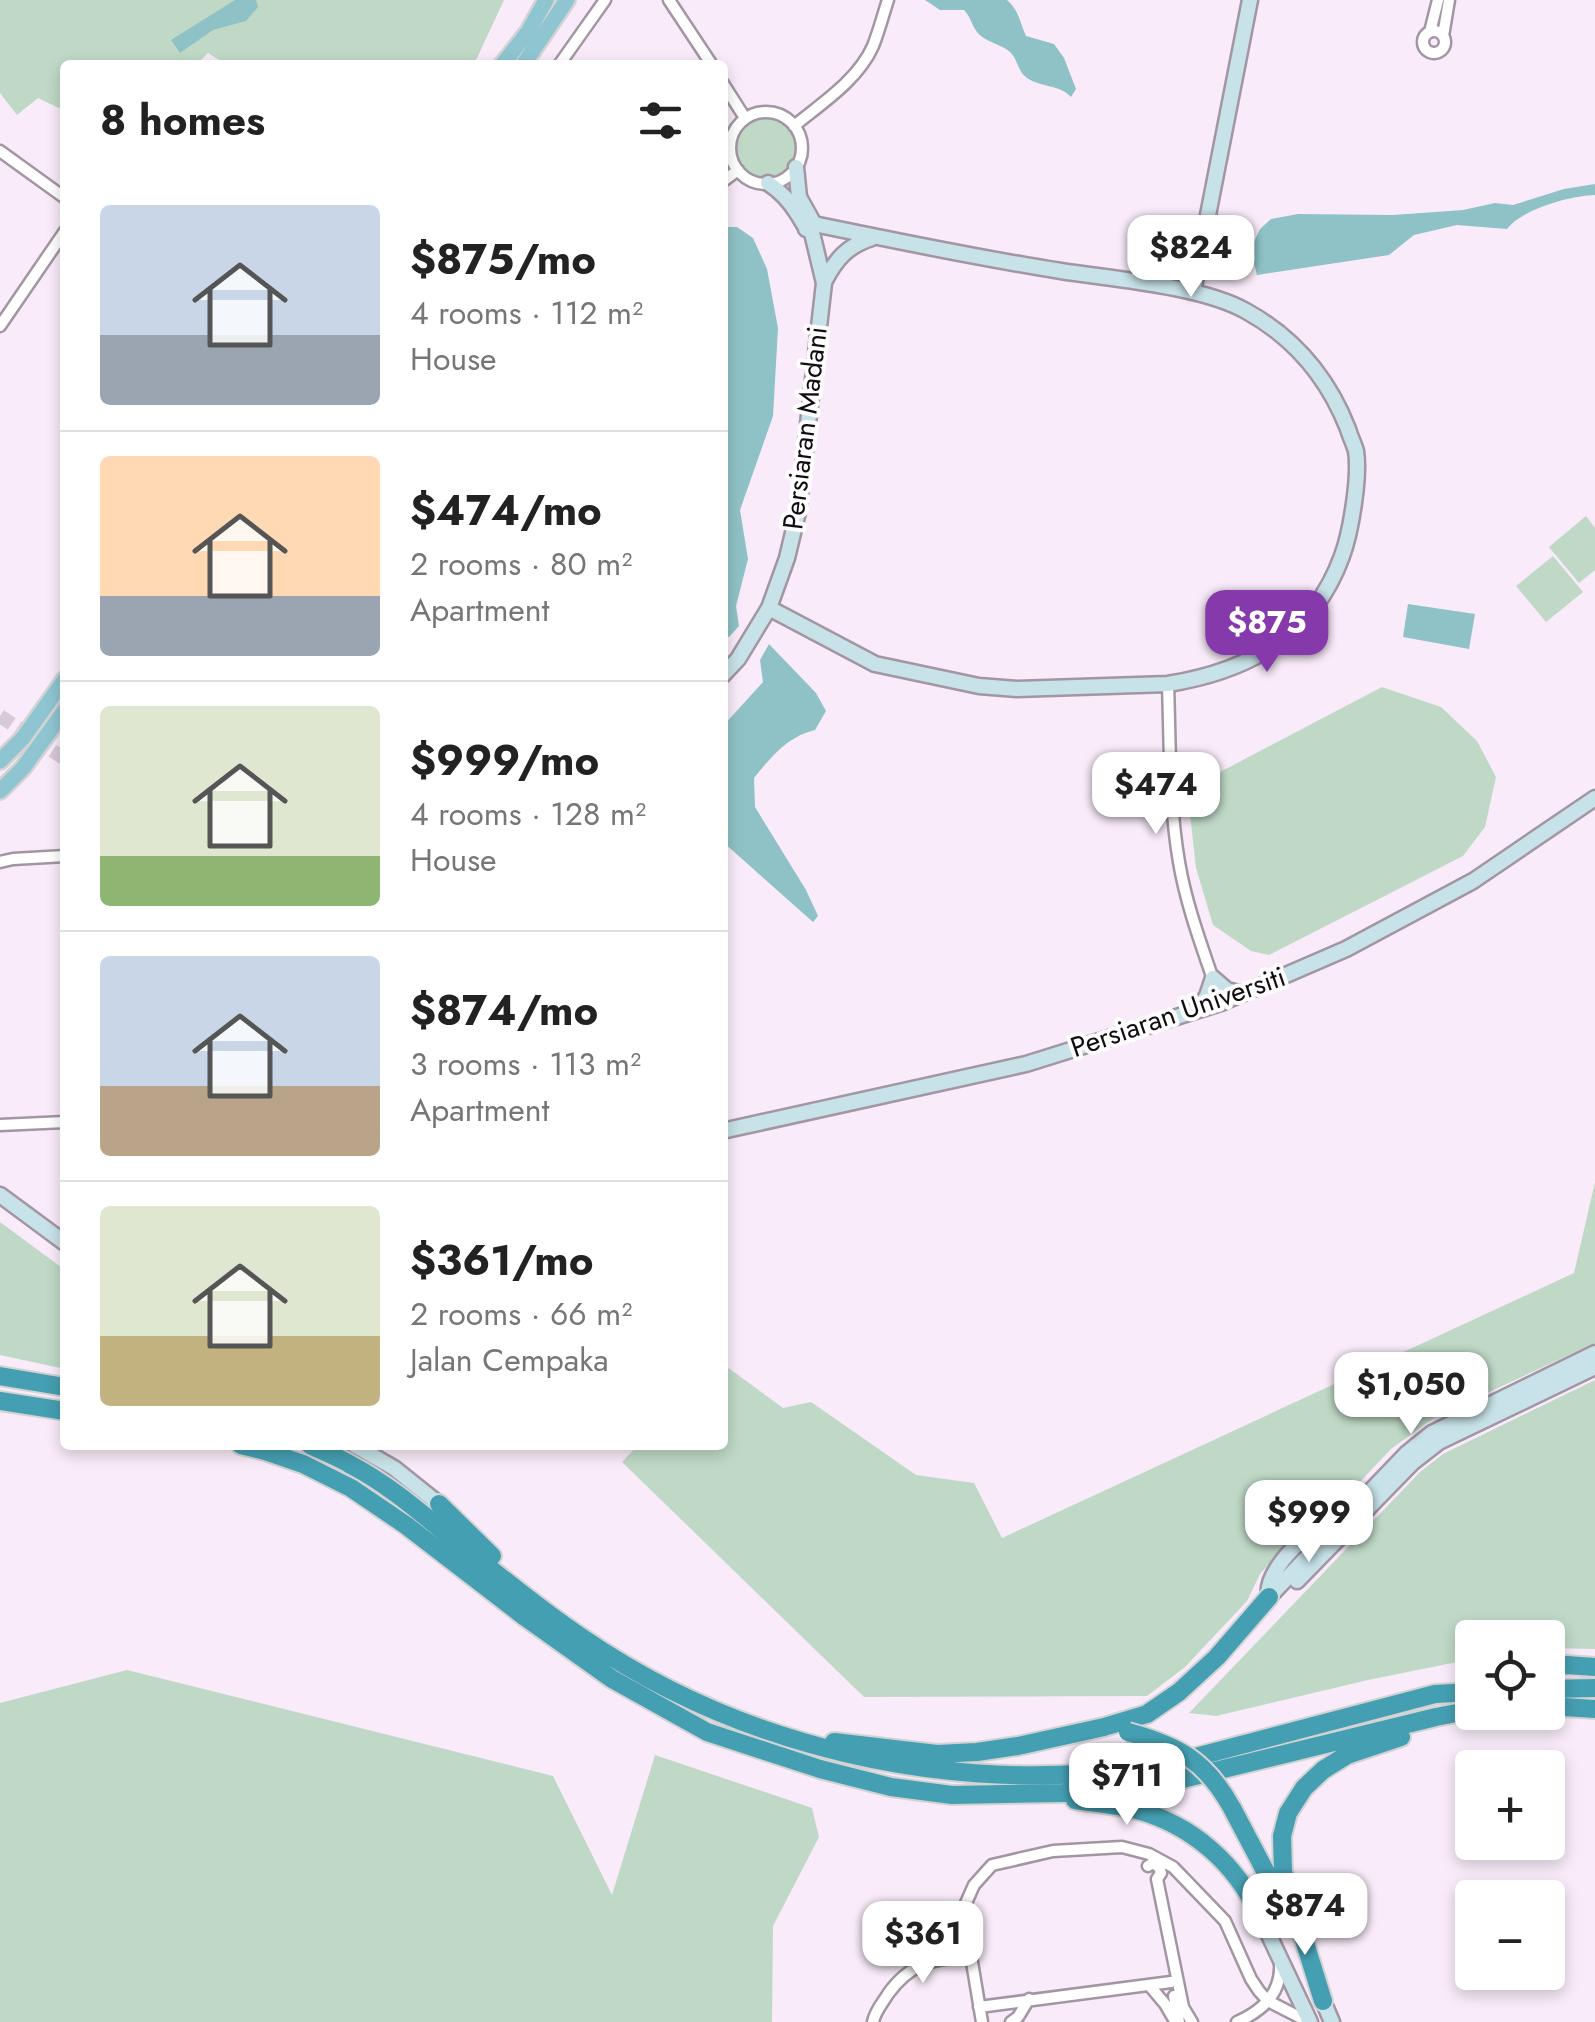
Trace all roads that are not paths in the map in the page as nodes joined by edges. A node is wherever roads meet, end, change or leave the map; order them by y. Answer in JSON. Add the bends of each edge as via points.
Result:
{"nodes":[{"id":1,"x":546,"y":0,"type":"edge"},
{"id":2,"x":567,"y":0,"type":"edge"},
{"id":3,"x":604,"y":0,"type":"edge"},
{"id":4,"x":669,"y":0,"type":"edge"},
{"id":5,"x":888,"y":0,"type":"edge"},
{"id":6,"x":1250,"y":0,"type":"edge"},
{"id":7,"x":1438,"y":0,"type":"edge"},
{"id":8,"x":1449,"y":0,"type":"edge"},
{"id":9,"x":1430,"y":32,"type":"junction"},
{"id":10,"x":1443,"y":36,"type":"junction"},
{"id":11,"x":506,"y":60,"type":"edge"},
{"id":12,"x":527,"y":60,"type":"edge"},
{"id":13,"x":562,"y":60,"type":"edge"},
{"id":14,"x":709,"y":60,"type":"edge"},
{"id":15,"x":728,"y":91,"type":"edge"},
{"id":16,"x":746,"y":118,"type":"junction"},
{"id":17,"x":794,"y":126,"type":"junction"},
{"id":18,"x":0,"y":151,"type":"edge"},
{"id":19,"x":796,"y":167,"type":"junction"},
{"id":20,"x":738,"y":170,"type":"junction"},
{"id":21,"x":728,"y":178,"type":"edge"},
{"id":22,"x":768,"y":183,"type":"junction"},
{"id":23,"x":60,"y":194,"type":"edge"},
{"id":24,"x":811,"y":228,"type":"junction"},
{"id":25,"x":875,"y":237,"type":"junction"},
{"id":26,"x":60,"y":238,"type":"edge"},
{"id":27,"x":1198,"y":268,"type":"junction"},
{"id":28,"x":824,"y":283,"type":"junction"},
{"id":29,"x":1160,"y":287,"type":"junction"},
{"id":30,"x":1194,"y":292,"type":"junction"},
{"id":31,"x":1217,"y":300,"type":"junction"},
{"id":32,"x":0,"y":326,"type":"edge"},
{"id":33,"x":770,"y":608,"type":"junction"},
{"id":34,"x":728,"y":670,"type":"edge"},
{"id":35,"x":1168,"y":684,"type":"junction"},
{"id":36,"x":60,"y":685,"type":"edge"},
{"id":37,"x":60,"y":717,"type":"edge"},
{"id":38,"x":0,"y":762,"type":"edge"},
{"id":39,"x":0,"y":791,"type":"edge"},
{"id":40,"x":1595,"y":798,"type":"edge"},
{"id":41,"x":60,"y":856,"type":"edge"},
{"id":42,"x":0,"y":862,"type":"edge"},
{"id":43,"x":1213,"y":978,"type":"junction"},
{"id":44,"x":1242,"y":994,"type":"junction"},
{"id":45,"x":1221,"y":1003,"type":"junction"},
{"id":46,"x":1197,"y":1011,"type":"junction"},
{"id":47,"x":60,"y":1122,"type":"edge"},
{"id":48,"x":0,"y":1125,"type":"edge"},
{"id":49,"x":728,"y":1130,"type":"edge"},
{"id":50,"x":0,"y":1194,"type":"edge"},
{"id":51,"x":60,"y":1240,"type":"edge"},
{"id":52,"x":1595,"y":1353,"type":"edge"},
{"id":53,"x":1595,"y":1367,"type":"edge"},
{"id":54,"x":0,"y":1376,"type":"edge"},
{"id":55,"x":60,"y":1387,"type":"edge"},
{"id":56,"x":0,"y":1401,"type":"edge"},
{"id":57,"x":60,"y":1411,"type":"edge"},
{"id":58,"x":265,"y":1450,"type":"edge"},
{"id":59,"x":320,"y":1450,"type":"edge"},
{"id":60,"x":363,"y":1450,"type":"edge"},
{"id":61,"x":438,"y":1504,"type":"joint"},
{"id":62,"x":1269,"y":1597,"type":"junction"},
{"id":63,"x":530,"y":1599,"type":"junction"},
{"id":64,"x":1565,"y":1665,"type":"edge"},
{"id":65,"x":1595,"y":1667,"type":"edge"},
{"id":66,"x":1455,"y":1686,"type":"edge"},
{"id":67,"x":1595,"y":1688,"type":"edge"},
{"id":68,"x":1565,"y":1689,"type":"edge"},
{"id":69,"x":1455,"y":1693,"type":"edge"},
{"id":70,"x":1435,"y":1694,"type":"junction"},
{"id":71,"x":1565,"y":1707,"type":"edge"},
{"id":72,"x":1595,"y":1709,"type":"edge"},
{"id":73,"x":1455,"y":1713,"type":"edge"},
{"id":74,"x":1436,"y":1717,"type":"junction"},
{"id":75,"x":1104,"y":1727,"type":"junction"},
{"id":76,"x":809,"y":1743,"type":"junction"},
{"id":77,"x":1031,"y":1794,"type":"junction"},
{"id":78,"x":1145,"y":1853,"type":"junction"},
{"id":79,"x":1148,"y":1866,"type":"junction"},
{"id":80,"x":1259,"y":1914,"type":"joint"},
{"id":81,"x":1280,"y":1956,"type":"junction"},
{"id":82,"x":970,"y":1957,"type":"junction"},
{"id":83,"x":1280,"y":1976,"type":"junction"},
{"id":84,"x":1171,"y":1982,"type":"junction"},
{"id":85,"x":1149,"y":1985,"type":"junction"},
{"id":86,"x":1254,"y":1986,"type":"junction"},
{"id":87,"x":1029,"y":2000,"type":"junction"},
{"id":88,"x":1268,"y":2001,"type":"junction"},
{"id":89,"x":1323,"y":2001,"type":"junction"},
{"id":90,"x":978,"y":2007,"type":"junction"},
{"id":91,"x":873,"y":2022,"type":"edge"},
{"id":92,"x":982,"y":2022,"type":"edge"},
{"id":93,"x":1011,"y":2022,"type":"edge"},
{"id":94,"x":1177,"y":2022,"type":"edge"},
{"id":95,"x":1192,"y":2022,"type":"edge"},
{"id":96,"x":1236,"y":2022,"type":"edge"},
{"id":97,"x":1309,"y":2022,"type":"edge"},
{"id":98,"x":1332,"y":2022,"type":"edge"}],
"edges":[{"from":1,"to":11,"type":"main road"},
{"from":2,"to":12,"type":"main road"},
{"from":3,"to":13,"type":"street"},
{"from":4,"to":14,"type":"street"},
{"from":5,"to":17,"type":"street","via":[[862,65]]},
{"from":6,"to":27,"type":"street"},
{"from":7,"to":9,"type":"street"},
{"from":8,"to":10,"type":"street"},
{"from":9,"to":10,"type":"street"},
{"from":9,"to":10,"type":"street","via":[[1424,44],[1431,52],[1444,47]]},
{"from":15,"to":16,"type":"street"},
{"from":16,"to":17,"type":"street","via":[[768,112]]},
{"from":16,"to":20,"type":"street","via":[[730,145]]},
{"from":17,"to":19,"type":"street","via":[[802,144]]},
{"from":18,"to":23,"type":"street"},
{"from":19,"to":22,"type":"street"},
{"from":19,"to":24,"type":"street"},
{"from":20,"to":21,"type":"street"},
{"from":20,"to":22,"type":"street"},
{"from":22,"to":24,"type":"street"},
{"from":24,"to":25,"type":"street"},
{"from":24,"to":28,"type":"street"},
{"from":25,"to":28,"type":"street","via":[[844,252]]},
{"from":25,"to":29,"type":"street"},
{"from":26,"to":32,"type":"street"},
{"from":27,"to":29,"type":"street"},
{"from":27,"to":30,"type":"street"},
{"from":27,"to":31,"type":"street"},
{"from":28,"to":33,"type":"street","name":"Persiaran Madani","via":[[798,512]]},
{"from":29,"to":30,"type":"street"},
{"from":30,"to":31,"type":"street"},
{"from":31,"to":35,"type":"street","via":[[1278,331],[1319,374],[1356,451],[1356,487],[1344,551],[1302,622],[1230,670]]},
{"from":33,"to":34,"type":"street","name":"Persiaran Madani"},
{"from":33,"to":35,"type":"street","via":[[875,664],[979,686]]},
{"from":35,"to":43,"type":"street","via":[[1178,861]]},
{"from":36,"to":38,"type":"main road"},
{"from":37,"to":39,"type":"main road"},
{"from":40,"to":44,"type":"street","name":"Persiaran Universiti","via":[[1474,881],[1346,949]]},
{"from":41,"to":42,"type":"street"},
{"from":43,"to":44,"type":"street"},
{"from":43,"to":45,"type":"street"},
{"from":43,"to":46,"type":"street"},
{"from":44,"to":45,"type":"street","name":"Persiaran Universiti"},
{"from":45,"to":46,"type":"street","name":"Persiaran Universiti"},
{"from":46,"to":49,"type":"street","name":"Persiaran Universiti","via":[[1026,1064]]},
{"from":47,"to":48,"type":"street"},
{"from":50,"to":51,"type":"street"},
{"from":52,"to":62,"type":"street","via":[[1432,1433],[1334,1530],[1302,1540],[1270,1577]]},
{"from":53,"to":62,"type":"street","via":[[1439,1442],[1280,1597]]},
{"from":54,"to":55,"type":"highway"},
{"from":56,"to":57,"type":"highway"},
{"from":58,"to":77,"type":"highway","via":[[351,1488],[612,1678],[706,1732],[891,1786],[952,1795]]},
{"from":59,"to":63,"type":"highway","via":[[417,1509]]},
{"from":60,"to":61,"type":"street"},
{"from":61,"to":63,"type":"highway"},
{"from":62,"to":75,"type":"highway","via":[[1178,1692],[1147,1714]]},
{"from":63,"to":76,"type":"highway","via":[[582,1638],[696,1703]]},
{"from":64,"to":65,"type":"highway"},
{"from":66,"to":70,"type":"highway"},
{"from":67,"to":68,"type":"highway"},
{"from":69,"to":70,"type":"highway"},
{"from":70,"to":76,"type":"highway","via":[[1138,1769],[1060,1776],[936,1770]]},
{"from":71,"to":72,"type":"highway"},
{"from":73,"to":74,"type":"highway"},
{"from":74,"to":77,"type":"highway","via":[[1154,1786]]},
{"from":74,"to":89,"type":"highway","via":[[1323,1770],[1288,1813],[1283,1872]]},
{"from":75,"to":76,"type":"highway","via":[[977,1752]]},
{"from":75,"to":89,"type":"highway","bridge":true,"via":[[1180,1750],[1219,1786]]},
{"from":77,"to":80,"type":"highway","via":[[1170,1822],[1206,1843]]},
{"from":78,"to":79,"type":"street"},
{"from":78,"to":82,"type":"street","via":[[1122,1847],[1053,1851],[992,1865],[966,1903]]},
{"from":78,"to":86,"type":"street","via":[[1173,1867],[1225,1921]]},
{"from":79,"to":84,"type":"street"},
{"from":79,"to":95,"type":"street","via":[[1159,1866],[1161,1873],[1179,1988]]},
{"from":80,"to":81,"type":"street"},
{"from":81,"to":83,"type":"street"},
{"from":81,"to":97,"type":"street"},
{"from":82,"to":90,"type":"street"},
{"from":82,"to":91,"type":"street","via":[[909,1972]]},
{"from":83,"to":86,"type":"street"},
{"from":83,"to":88,"type":"street"},
{"from":84,"to":85,"type":"street"},
{"from":84,"to":94,"type":"street"},
{"from":85,"to":87,"type":"street"},
{"from":85,"to":94,"type":"street"},
{"from":86,"to":88,"type":"street"},
{"from":87,"to":90,"type":"street"},
{"from":87,"to":93,"type":"street"},
{"from":88,"to":96,"type":"street"},
{"from":88,"to":97,"type":"street"},
{"from":89,"to":98,"type":"street"},
{"from":90,"to":92,"type":"street"}]}
